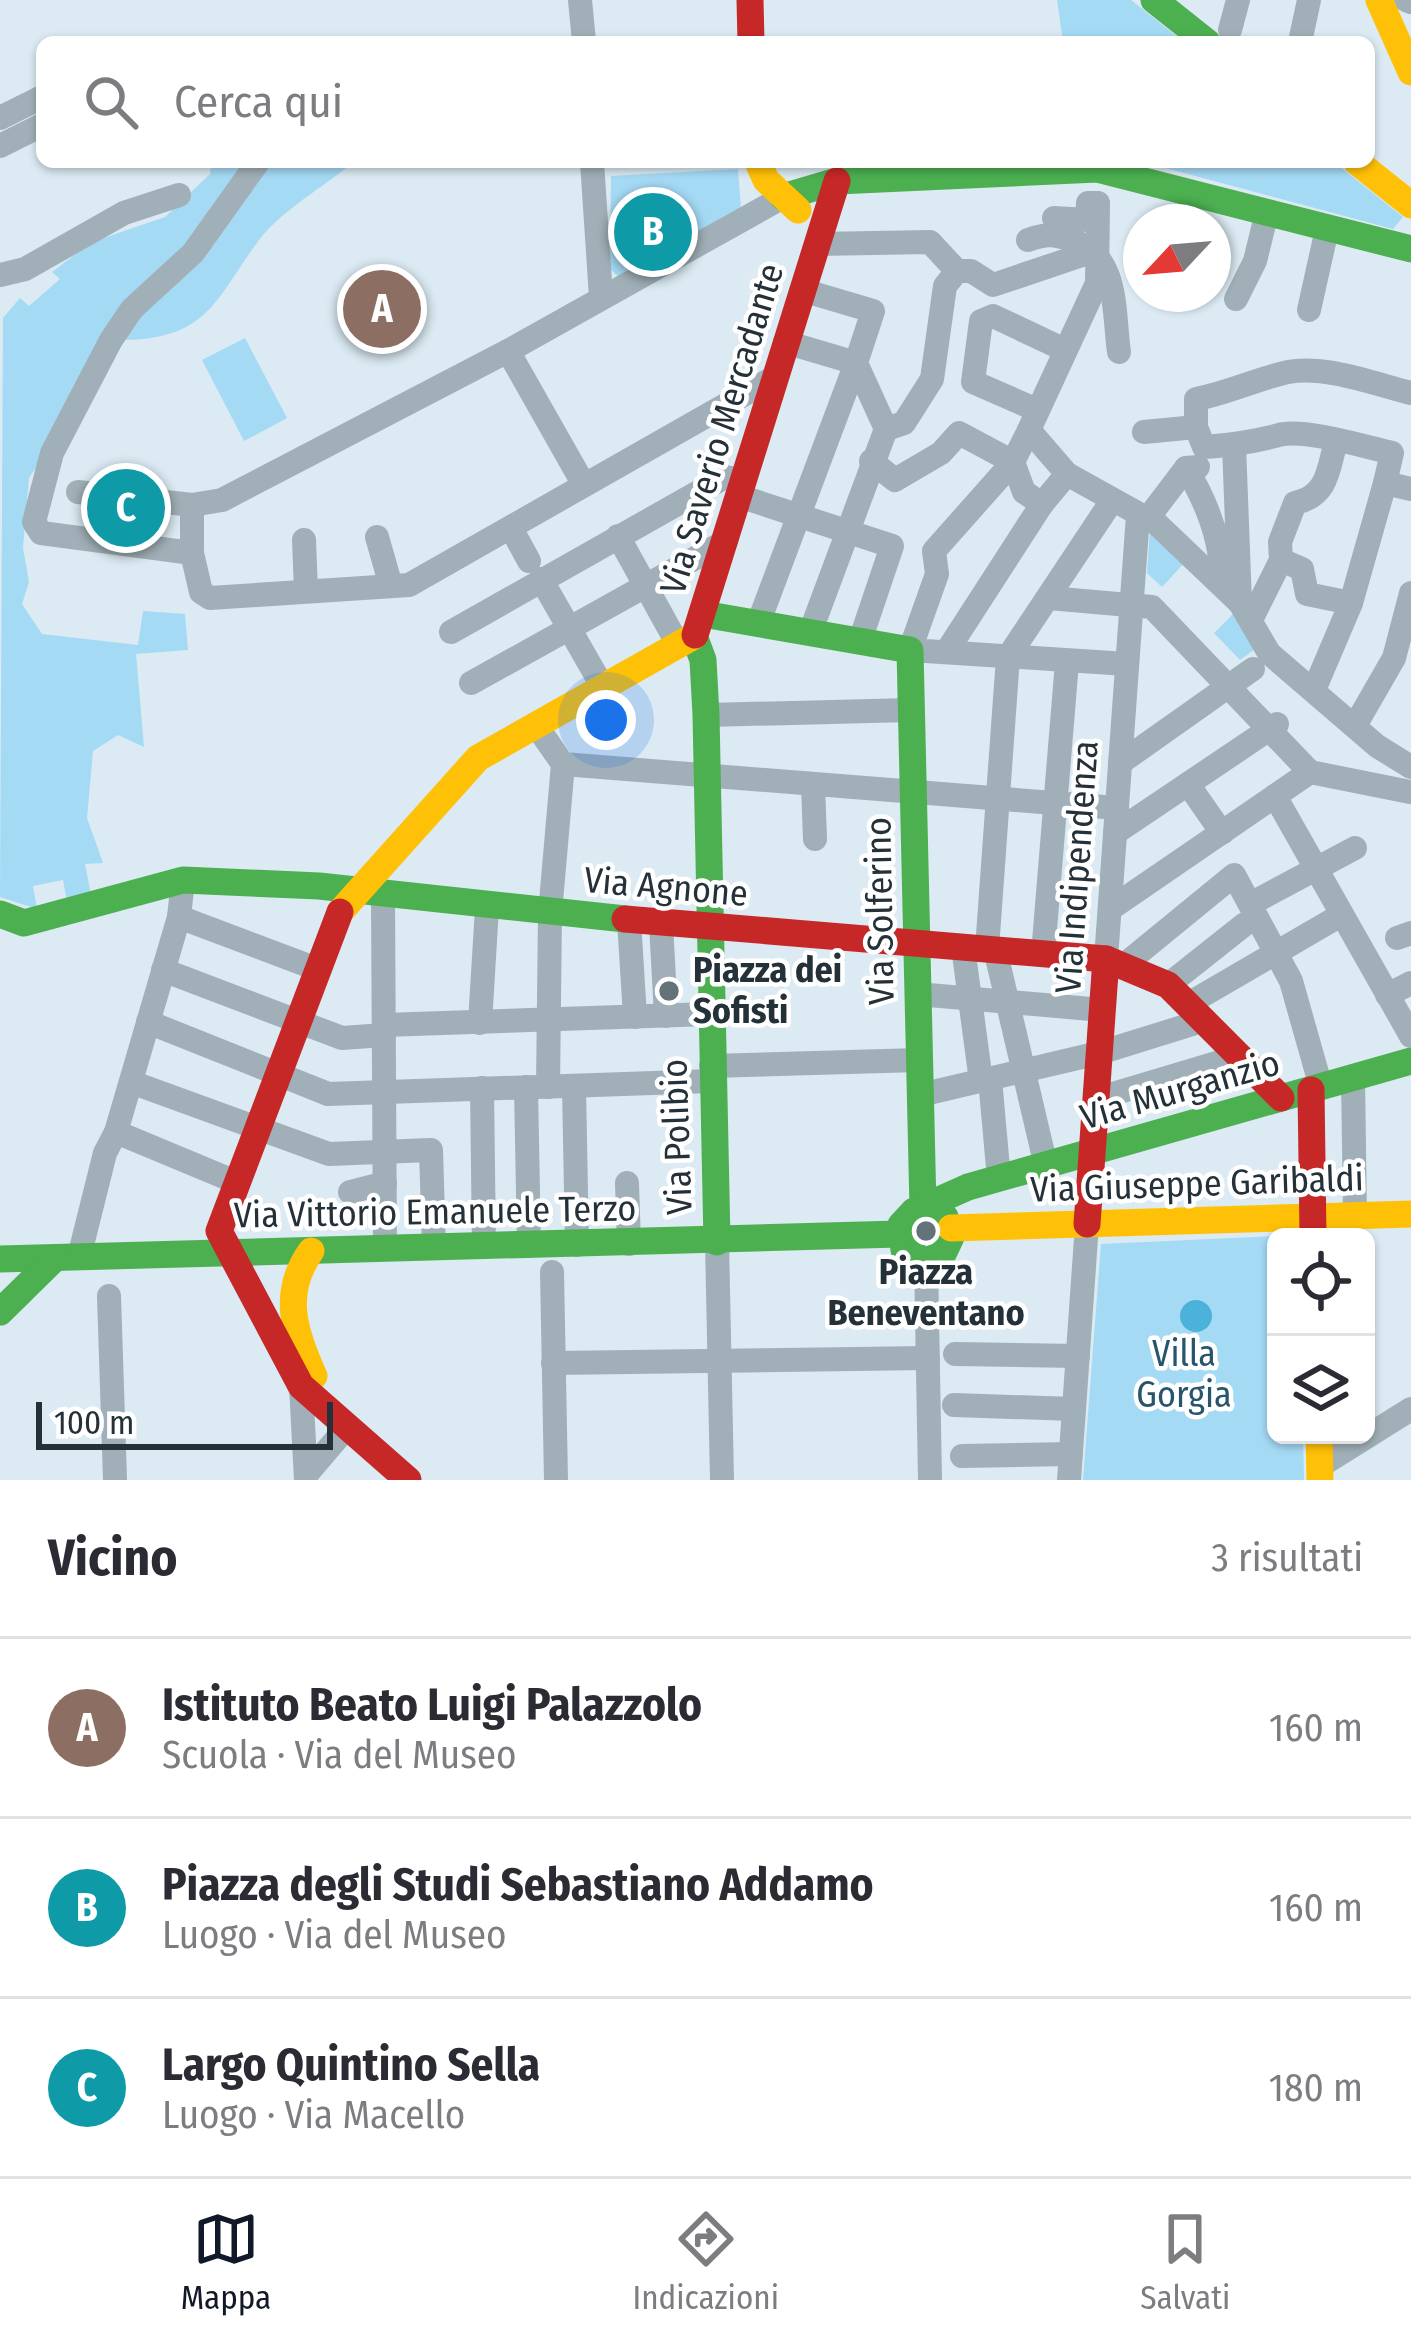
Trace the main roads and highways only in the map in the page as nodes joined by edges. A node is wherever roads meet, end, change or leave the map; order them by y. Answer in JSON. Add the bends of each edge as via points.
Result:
{"nodes":[{"id":1,"x":749,"y":0,"type":"edge"},
{"id":2,"x":1154,"y":0,"type":"edge"},
{"id":3,"x":1379,"y":0,"type":"edge"},
{"id":4,"x":751,"y":36,"type":"edge"},
{"id":5,"x":1218,"y":36,"type":"edge"},
{"id":6,"x":1411,"y":72,"type":"edge"},
{"id":7,"x":762,"y":168,"type":"edge"},
{"id":8,"x":1365,"y":168,"type":"edge"},
{"id":9,"x":837,"y":181,"type":"junction"},
{"id":10,"x":782,"y":197,"type":"junction"},
{"id":11,"x":1411,"y":205,"type":"edge"},
{"id":12,"x":817,"y":244,"type":"junction"},
{"id":13,"x":1411,"y":249,"type":"edge"},
{"id":14,"x":691,"y":630,"type":"junction"},
{"id":15,"x":370,"y":896,"type":"junction"},
{"id":16,"x":0,"y":914,"type":"edge"},
{"id":17,"x":707,"y":928,"type":"junction"},
{"id":18,"x":916,"y":944,"type":"junction"},
{"id":19,"x":1115,"y":962,"type":"junction"},
{"id":20,"x":1411,"y":1061,"type":"edge"},
{"id":21,"x":1316,"y":1088,"type":"junction"},
{"id":22,"x":1281,"y":1098,"type":"junction"},
{"id":23,"x":1092,"y":1153,"type":"junction"},
{"id":24,"x":926,"y":1208,"type":"junction"},
{"id":25,"x":1411,"y":1214,"type":"edge"},
{"id":26,"x":1087,"y":1224,"type":"junction"},
{"id":27,"x":1313,"y":1227,"type":"edge"},
{"id":28,"x":951,"y":1228,"type":"junction"},
{"id":29,"x":899,"y":1234,"type":"junction"},
{"id":30,"x":717,"y":1242,"type":"junction"},
{"id":31,"x":311,"y":1251,"type":"junction"},
{"id":32,"x":226,"y":1253,"type":"junction"},
{"id":33,"x":180,"y":1255,"type":"junction"},
{"id":34,"x":67,"y":1258,"type":"junction"},
{"id":35,"x":3,"y":1259,"type":"edge"},
{"id":36,"x":21,"y":1292,"type":"junction"},
{"id":37,"x":251,"y":1298,"type":"junction"},
{"id":38,"x":0,"y":1312,"type":"edge"},
{"id":39,"x":346,"y":1428,"type":"junction"},
{"id":40,"x":408,"y":1480,"type":"edge"}],
"edges":[{"from":1,"to":4,"type":"main road"},
{"from":2,"to":5,"type":"main road"},
{"from":3,"to":6,"type":"main road"},
{"from":7,"to":10,"type":"main road"},
{"from":8,"to":11,"type":"main road"},
{"from":9,"to":10,"type":"main road"},
{"from":9,"to":12,"type":"main road","name":"Via Saverio Mercadante"},
{"from":9,"to":13,"type":"main road","via":[[1096,170]]},
{"from":10,"to":12,"type":"main road"},
{"from":12,"to":14,"type":"main road","name":"Via Saverio Mercadante"},
{"from":14,"to":15,"type":"main road","name":"Via Saverio Mercadante","via":[[478,758],[386,863]]},
{"from":14,"to":17,"type":"main road","name":"Via Polibio","via":[[703,660],[706,715]]},
{"from":14,"to":18,"type":"main road","name":"Via Solferino","via":[[758,624],[910,650]]},
{"from":15,"to":16,"type":"main road","name":"Via Agnone","via":[[183,880],[24,922]]},
{"from":15,"to":17,"type":"main road","name":"Via Agnone"},
{"from":15,"to":32,"type":"main road","name":"Via Saverio Mercadante","via":[[338,914],[219,1232]]},
{"from":17,"to":18,"type":"main road","name":"Via Agnone"},
{"from":17,"to":30,"type":"main road","name":"Via Polibio"},
{"from":18,"to":19,"type":"main road","name":"Via Agnone"},
{"from":18,"to":24,"type":"main road","name":"Via Solferino"},
{"from":19,"to":22,"type":"main road","name":"Via Agnone","via":[[1187,1003]]},
{"from":19,"to":23,"type":"main road","name":"Via Indipendenza","via":[[1103,1010]]},
{"from":20,"to":21,"type":"main road","name":"Via Murganzio"},
{"from":21,"to":22,"type":"main road","name":"Via Murganzio"},
{"from":21,"to":27,"type":"main road"},
{"from":22,"to":23,"type":"main road","name":"Via Murganzio"},
{"from":23,"to":24,"type":"main road","name":"Via Murganzio","via":[[968,1187]]},
{"from":23,"to":26,"type":"main road","name":"Via Indipendenza"},
{"from":24,"to":28,"type":"main road"},
{"from":24,"to":29,"type":"main road","via":[[906,1216]]},
{"from":25,"to":27,"type":"main road","name":"Via Giuseppe Garibaldi"},
{"from":26,"to":27,"type":"main road","name":"Via Giuseppe Garibaldi"},
{"from":26,"to":28,"type":"main road","name":"Via Giuseppe Garibaldi"},
{"from":28,"to":29,"type":"main road","via":[[949,1246],[926,1261],[910,1256]]},
{"from":29,"to":30,"type":"main road","name":"Via Vittorio Emanuele Terzo"},
{"from":30,"to":31,"type":"main road","name":"Via Vittorio Emanuele Terzo"},
{"from":31,"to":32,"type":"main road","name":"Via Vittorio Emanuele Terzo"},
{"from":31,"to":39,"type":"main road","via":[[293,1276],[292,1314],[320,1388]]},
{"from":32,"to":33,"type":"main road","name":"Via Vittorio Emanuele Terzo"},
{"from":32,"to":37,"type":"main road"},
{"from":33,"to":34,"type":"main road","name":"Via Vittorio Emanuele Terzo"},
{"from":33,"to":37,"type":"main road"},
{"from":34,"to":35,"type":"main road","name":"Via Vittorio Emanuele Terzo"},
{"from":34,"to":36,"type":"main road"},
{"from":35,"to":36,"type":"main road"},
{"from":36,"to":38,"type":"main road"},
{"from":37,"to":39,"type":"main road","via":[[301,1386]]},
{"from":39,"to":40,"type":"main road"}]}
